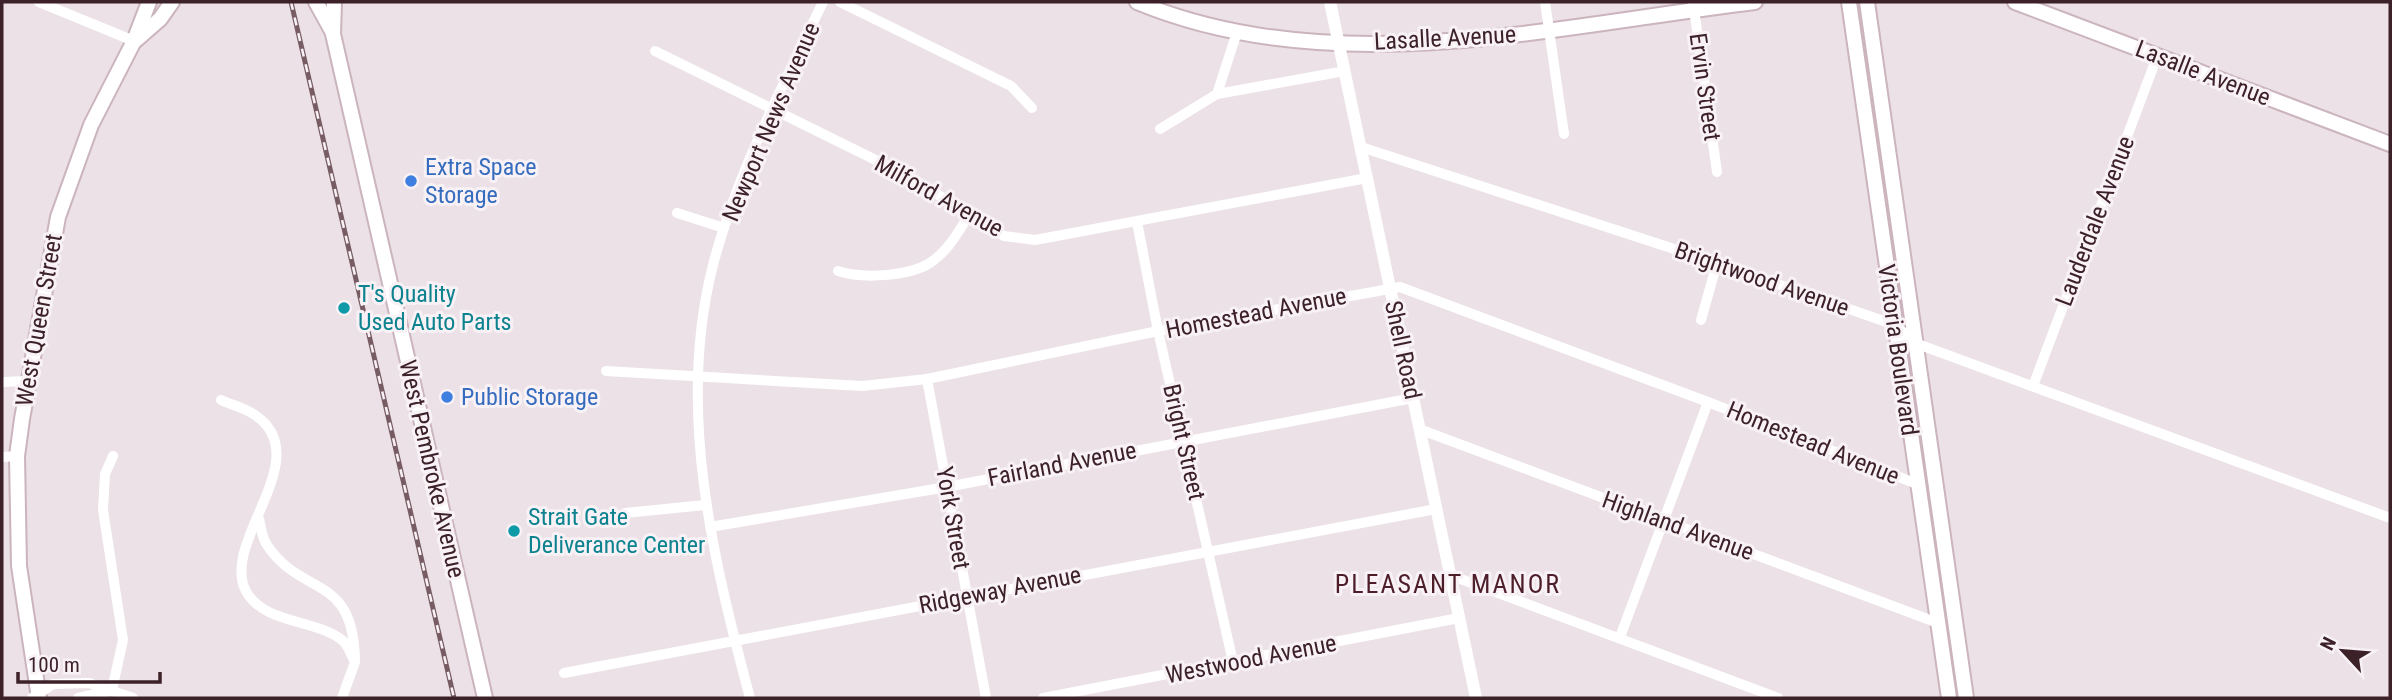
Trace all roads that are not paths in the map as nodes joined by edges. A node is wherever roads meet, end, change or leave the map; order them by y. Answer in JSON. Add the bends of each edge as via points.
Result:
{"nodes":[{"id":1,"x":38,"y":2,"type":"edge"},
{"id":2,"x":149,"y":2,"type":"edge"},
{"id":3,"x":172,"y":2,"type":"edge"},
{"id":4,"x":316,"y":2,"type":"edge"},
{"id":5,"x":334,"y":2,"type":"edge"},
{"id":6,"x":823,"y":2,"type":"edge"},
{"id":7,"x":840,"y":2,"type":"edge"},
{"id":8,"x":1137,"y":2,"type":"edge"},
{"id":9,"x":1330,"y":2,"type":"edge"},
{"id":10,"x":1545,"y":2,"type":"edge"},
{"id":11,"x":1755,"y":2,"type":"edge"},
{"id":12,"x":1849,"y":2,"type":"edge"},
{"id":13,"x":1867,"y":2,"type":"edge"},
{"id":14,"x":2015,"y":2,"type":"edge"},
{"id":15,"x":1694,"y":5,"type":"edge"},
{"id":16,"x":1549,"y":31,"type":"junction"},
{"id":17,"x":1237,"y":32,"type":"junction"},
{"id":18,"x":333,"y":34,"type":"junction"},
{"id":19,"x":134,"y":41,"type":"junction"},
{"id":20,"x":1339,"y":41,"type":"junction"},
{"id":21,"x":655,"y":51,"type":"dead end"},
{"id":22,"x":2157,"y":57,"type":"junction"},
{"id":23,"x":1345,"y":71,"type":"junction"},
{"id":24,"x":1217,"y":94,"type":"junction"},
{"id":25,"x":771,"y":108,"type":"junction"},
{"id":26,"x":1032,"y":108,"type":"dead end"},
{"id":27,"x":1160,"y":129,"type":"dead end"},
{"id":28,"x":1564,"y":134,"type":"dead end"},
{"id":29,"x":2390,"y":144,"type":"edge"},
{"id":30,"x":1361,"y":147,"type":"junction"},
{"id":31,"x":1717,"y":172,"type":"dead end"},
{"id":32,"x":1367,"y":178,"type":"junction"},
{"id":33,"x":677,"y":213,"type":"dead end"},
{"id":34,"x":968,"y":217,"type":"junction"},
{"id":35,"x":1136,"y":222,"type":"junction"},
{"id":36,"x":724,"y":228,"type":"junction"},
{"id":37,"x":1717,"y":263,"type":"junction"},
{"id":38,"x":838,"y":271,"type":"dead end"},
{"id":39,"x":1390,"y":287,"type":"junction"},
{"id":40,"x":1701,"y":320,"type":"dead end"},
{"id":41,"x":1895,"y":325,"type":"junction"},
{"id":42,"x":1158,"y":331,"type":"junction"},
{"id":43,"x":1915,"y":343,"type":"junction"},
{"id":44,"x":606,"y":371,"type":"dead end"},
{"id":45,"x":699,"y":377,"type":"junction"},
{"id":46,"x":927,"y":379,"type":"junction"},
{"id":47,"x":28,"y":381,"type":"junction"},
{"id":48,"x":2,"y":382,"type":"edge"},
{"id":49,"x":2033,"y":386,"type":"junction"},
{"id":50,"x":1413,"y":398,"type":"junction"},
{"id":51,"x":220,"y":400,"type":"dead end"},
{"id":52,"x":1708,"y":402,"type":"junction"},
{"id":53,"x":1419,"y":429,"type":"junction"},
{"id":54,"x":1184,"y":441,"type":"junction"},
{"id":55,"x":9,"y":456,"type":"edge"},
{"id":56,"x":113,"y":456,"type":"dead end"},
{"id":57,"x":1917,"y":484,"type":"junction"},
{"id":58,"x":947,"y":487,"type":"junction"},
{"id":59,"x":705,"y":505,"type":"junction"},
{"id":60,"x":1436,"y":509,"type":"junction"},
{"id":61,"x":625,"y":513,"type":"dead end"},
{"id":62,"x":2390,"y":518,"type":"edge"},
{"id":63,"x":259,"y":519,"type":"junction"},
{"id":64,"x":1665,"y":521,"type":"junction"},
{"id":65,"x":710,"y":527,"type":"junction"},
{"id":66,"x":1208,"y":550,"type":"junction"},
{"id":67,"x":1450,"y":575,"type":"junction"},
{"id":68,"x":967,"y":596,"type":"junction"},
{"id":69,"x":1459,"y":618,"type":"junction"},
{"id":70,"x":1938,"y":623,"type":"junction"},
{"id":71,"x":1620,"y":637,"type":"junction"},
{"id":72,"x":734,"y":640,"type":"junction"},
{"id":73,"x":1233,"y":662,"type":"junction"},
{"id":74,"x":355,"y":663,"type":"junction"},
{"id":75,"x":564,"y":673,"type":"dead end"},
{"id":76,"x":112,"y":690,"type":"junction"},
{"id":77,"x":38,"y":698,"type":"edge"},
{"id":78,"x":78,"y":698,"type":"edge"},
{"id":79,"x":133,"y":698,"type":"edge"},
{"id":80,"x":342,"y":698,"type":"edge"},
{"id":81,"x":485,"y":698,"type":"edge"},
{"id":82,"x":750,"y":698,"type":"edge"},
{"id":83,"x":986,"y":698,"type":"edge"},
{"id":84,"x":1044,"y":698,"type":"edge"},
{"id":85,"x":1476,"y":698,"type":"edge"},
{"id":86,"x":1778,"y":698,"type":"edge"},
{"id":87,"x":1949,"y":698,"type":"edge"},
{"id":88,"x":1966,"y":698,"type":"edge"}],
"edges":[{"from":1,"to":19,"type":"street"},
{"from":2,"to":19,"type":"main road","name":"West Queen Street"},
{"from":3,"to":19,"type":"main road","name":"West Queen Street"},
{"from":4,"to":18,"type":"main road","name":"West Pembroke Avenue"},
{"from":5,"to":18,"type":"main road","name":"West Pembroke Avenue"},
{"from":6,"to":25,"type":"street","name":"Newport News Avenue"},
{"from":7,"to":26,"type":"street","via":[[1011,86]]},
{"from":8,"to":17,"type":"main road","name":"Lasalle Avenue","via":[[1201,25]]},
{"from":9,"to":20,"type":"street","name":"Shell Road"},
{"from":10,"to":16,"type":"street"},
{"from":11,"to":15,"type":"main road","name":"Lasalle Avenue"},
{"from":12,"to":41,"type":"main road","name":"Victoria Boulevard"},
{"from":13,"to":43,"type":"main road","name":"Victoria Boulevard"},
{"from":14,"to":22,"type":"main road","name":"Lasalle Avenue"},
{"from":15,"to":16,"type":"main road","name":"Lasalle Avenue"},
{"from":15,"to":31,"type":"street","name":"Ervin Street"},
{"from":16,"to":20,"type":"main road","name":"Lasalle Avenue","via":[[1451,41]]},
{"from":16,"to":28,"type":"street"},
{"from":17,"to":20,"type":"main road","name":"Lasalle Avenue"},
{"from":17,"to":24,"type":"street"},
{"from":18,"to":81,"type":"main road","name":"West Pembroke Avenue"},
{"from":19,"to":47,"type":"main road","name":"West Queen Street","via":[[91,125],[61,206]]},
{"from":20,"to":23,"type":"street","name":"Shell Road"},
{"from":21,"to":25,"type":"street","name":"Milford Avenue"},
{"from":22,"to":29,"type":"main road","name":"Lasalle Avenue"},
{"from":22,"to":49,"type":"street","name":"Lauderdale Avenue"},
{"from":23,"to":24,"type":"street"},
{"from":23,"to":30,"type":"street","name":"Shell Road"},
{"from":24,"to":27,"type":"street"},
{"from":25,"to":34,"type":"street","name":"Milford Avenue","via":[[908,176]]},
{"from":25,"to":36,"type":"street","name":"Newport News Avenue"},
{"from":30,"to":32,"type":"street","name":"Shell Road"},
{"from":30,"to":37,"type":"street","name":"Brightwood Avenue"},
{"from":32,"to":35,"type":"street","name":"Milford Avenue"},
{"from":32,"to":39,"type":"street","name":"Shell Road"},
{"from":33,"to":36,"type":"street"},
{"from":34,"to":35,"type":"street","name":"Milford Avenue","via":[[1004,236],[1035,240]]},
{"from":34,"to":38,"type":"street","via":[[945,251],[922,267],[867,278]]},
{"from":35,"to":42,"type":"street","name":"Bright Street"},
{"from":36,"to":45,"type":"street","name":"Newport News Avenue","via":[[711,278]]},
{"from":37,"to":40,"type":"street"},
{"from":37,"to":41,"type":"street","name":"Brightwood Avenue"},
{"from":39,"to":42,"type":"street","name":"Homestead Avenue"},
{"from":39,"to":50,"type":"street","name":"Shell Road"},
{"from":39,"to":52,"type":"street","name":"Homestead Avenue","via":[[1411,290]]},
{"from":41,"to":43,"type":"street","name":"Brightwood Avenue"},
{"from":41,"to":57,"type":"main road","name":"Victoria Boulevard"},
{"from":42,"to":46,"type":"street","name":"Homestead Avenue"},
{"from":42,"to":54,"type":"street","name":"Bright Street"},
{"from":43,"to":49,"type":"street","name":"Brightwood Avenue"},
{"from":43,"to":88,"type":"main road","name":"Victoria Boulevard"},
{"from":44,"to":45,"type":"street","name":"Homestead Avenue"},
{"from":45,"to":46,"type":"street","name":"Homestead Avenue","via":[[862,386]]},
{"from":45,"to":59,"type":"street","name":"Newport News Avenue"},
{"from":46,"to":58,"type":"street","name":"York Street"},
{"from":47,"to":48,"type":"street"},
{"from":47,"to":55,"type":"main road","name":"West Queen Street"},
{"from":49,"to":62,"type":"street","name":"Brightwood Avenue"},
{"from":50,"to":53,"type":"street","name":"Shell Road"},
{"from":50,"to":54,"type":"street","name":"Fairland Avenue"},
{"from":51,"to":63,"type":"street","via":[[256,415],[275,446],[274,472]]},
{"from":52,"to":57,"type":"street","name":"Homestead Avenue"},
{"from":52,"to":64,"type":"street"},
{"from":53,"to":60,"type":"street","name":"Shell Road"},
{"from":53,"to":64,"type":"street","name":"Highland Avenue"},
{"from":54,"to":58,"type":"street","name":"Fairland Avenue"},
{"from":54,"to":66,"type":"street","name":"Bright Street"},
{"from":55,"to":77,"type":"main road","name":"West Queen Street"},
{"from":56,"to":76,"type":"street","via":[[105,474],[103,510],[123,640]]},
{"from":57,"to":70,"type":"main road","name":"Victoria Boulevard"},
{"from":58,"to":65,"type":"street","name":"Fairland Avenue"},
{"from":58,"to":68,"type":"street","name":"York Street"},
{"from":59,"to":61,"type":"street"},
{"from":59,"to":65,"type":"street","name":"Newport News Avenue"},
{"from":60,"to":66,"type":"street","name":"Ridgeway Avenue"},
{"from":60,"to":67,"type":"street","name":"Shell Road"},
{"from":63,"to":74,"type":"street","via":[[265,542],[275,555],[343,606],[354,636]]},
{"from":63,"to":74,"type":"street","via":[[243,555],[240,578],[248,595],[282,617],[344,641]]},
{"from":64,"to":70,"type":"street","name":"Highland Avenue"},
{"from":64,"to":71,"type":"street"},
{"from":65,"to":72,"type":"street","name":"Newport News Avenue"},
{"from":66,"to":68,"type":"street","name":"Ridgeway Avenue"},
{"from":66,"to":73,"type":"street","name":"Bright Street"},
{"from":67,"to":69,"type":"street","name":"Shell Road"},
{"from":67,"to":71,"type":"street"},
{"from":68,"to":72,"type":"street","name":"Ridgeway Avenue"},
{"from":68,"to":83,"type":"street","name":"York Street"},
{"from":69,"to":73,"type":"street","name":"Westwood Avenue"},
{"from":69,"to":85,"type":"street","name":"Shell Road"},
{"from":70,"to":87,"type":"main road","name":"Victoria Boulevard"},
{"from":71,"to":86,"type":"street"},
{"from":72,"to":75,"type":"street","name":"Ridgeway Avenue"},
{"from":72,"to":82,"type":"street","name":"Newport News Avenue"},
{"from":73,"to":84,"type":"street","name":"Westwood Avenue"},
{"from":74,"to":80,"type":"street"},
{"from":76,"to":77,"type":"street","via":[[89,683],[53,684]]},
{"from":76,"to":78,"type":"street"},
{"from":76,"to":79,"type":"street"}]}
